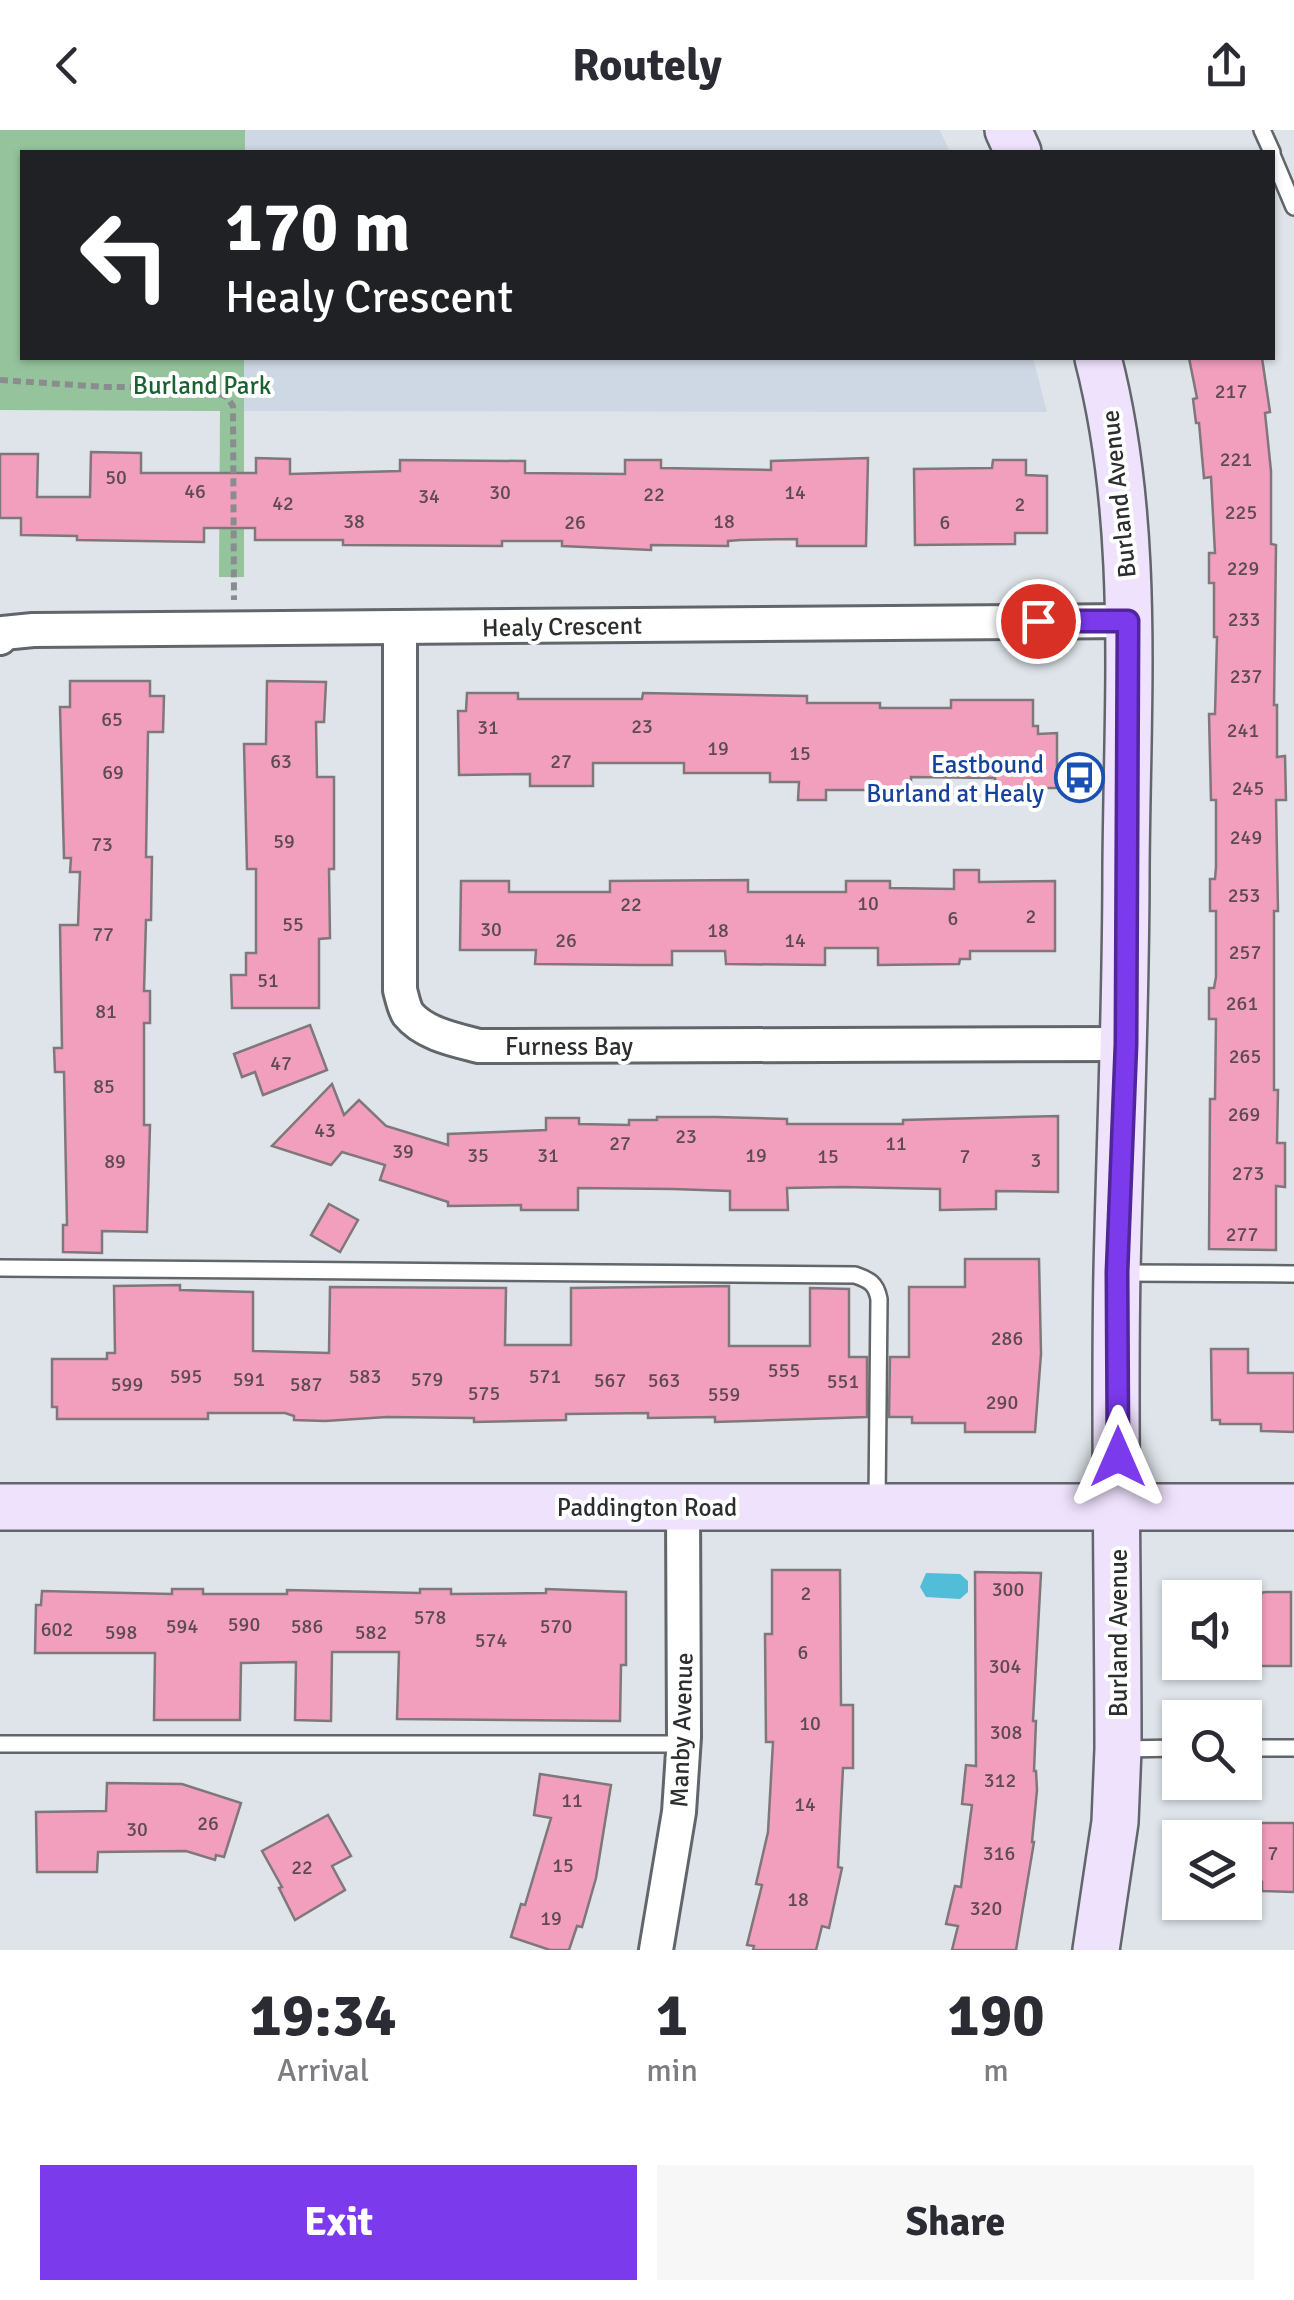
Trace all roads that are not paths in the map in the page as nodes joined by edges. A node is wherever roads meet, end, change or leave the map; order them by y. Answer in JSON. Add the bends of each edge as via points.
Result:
{"nodes":[{"id":1,"x":1275,"y":161,"type":"edge"},
{"id":2,"x":1294,"y":207,"type":"edge"},
{"id":3,"x":1098,"y":360,"type":"edge"},
{"id":4,"x":1128,"y":621,"type":"junction"},
{"id":5,"x":400,"y":628,"type":"junction"},
{"id":6,"x":0,"y":638,"type":"edge"},
{"id":7,"x":1126,"y":1044,"type":"junction"},
{"id":8,"x":0,"y":1268,"type":"edge"},
{"id":9,"x":1117,"y":1272,"type":"junction"},
{"id":10,"x":1294,"y":1274,"type":"edge"},
{"id":11,"x":683,"y":1507,"type":"junction"},
{"id":12,"x":877,"y":1507,"type":"junction"},
{"id":13,"x":1118,"y":1507,"type":"junction"},
{"id":14,"x":1294,"y":1507,"type":"edge"},
{"id":15,"x":0,"y":1508,"type":"edge"},
{"id":16,"x":0,"y":1744,"type":"edge"},
{"id":17,"x":683,"y":1744,"type":"junction"},
{"id":18,"x":1162,"y":1748,"type":"edge"},
{"id":19,"x":1262,"y":1748,"type":"edge"},
{"id":20,"x":1294,"y":1748,"type":"edge"},
{"id":21,"x":1118,"y":1749,"type":"junction"},
{"id":22,"x":656,"y":1950,"type":"edge"},
{"id":23,"x":1096,"y":1950,"type":"edge"}],
"edges":[{"from":1,"to":2,"type":"lane"},
{"from":3,"to":4,"type":"street","name":"Burland Avenue","via":[[1120,469]]},
{"from":4,"to":5,"type":"street","name":"Healy Crescent"},
{"from":4,"to":7,"type":"street","name":"Burland Avenue"},
{"from":5,"to":6,"type":"street","name":"Healy Crescent","via":[[33,630]]},
{"from":5,"to":7,"type":"street","name":"Furness Bay","via":[[400,990],[407,1013],[421,1024],[479,1046]]},
{"from":7,"to":9,"type":"street","name":"Burland Avenue"},
{"from":8,"to":12,"type":"lane","via":[[855,1274],[870,1280],[879,1299]]},
{"from":9,"to":10,"type":"lane"},
{"from":9,"to":13,"type":"street","name":"Burland Avenue"},
{"from":11,"to":12,"type":"street","name":"Paddington Road"},
{"from":11,"to":15,"type":"street","name":"Paddington Road"},
{"from":11,"to":17,"type":"street","name":"Manby Avenue"},
{"from":12,"to":13,"type":"street","name":"Paddington Road"},
{"from":13,"to":14,"type":"street","name":"Paddington Road"},
{"from":13,"to":21,"type":"street","name":"Burland Avenue"},
{"from":16,"to":17,"type":"lane"},
{"from":17,"to":22,"type":"street","name":"Manby Avenue"},
{"from":18,"to":21,"type":"lane"},
{"from":19,"to":20,"type":"lane"},
{"from":21,"to":23,"type":"street","name":"Burland Avenue"}]}
